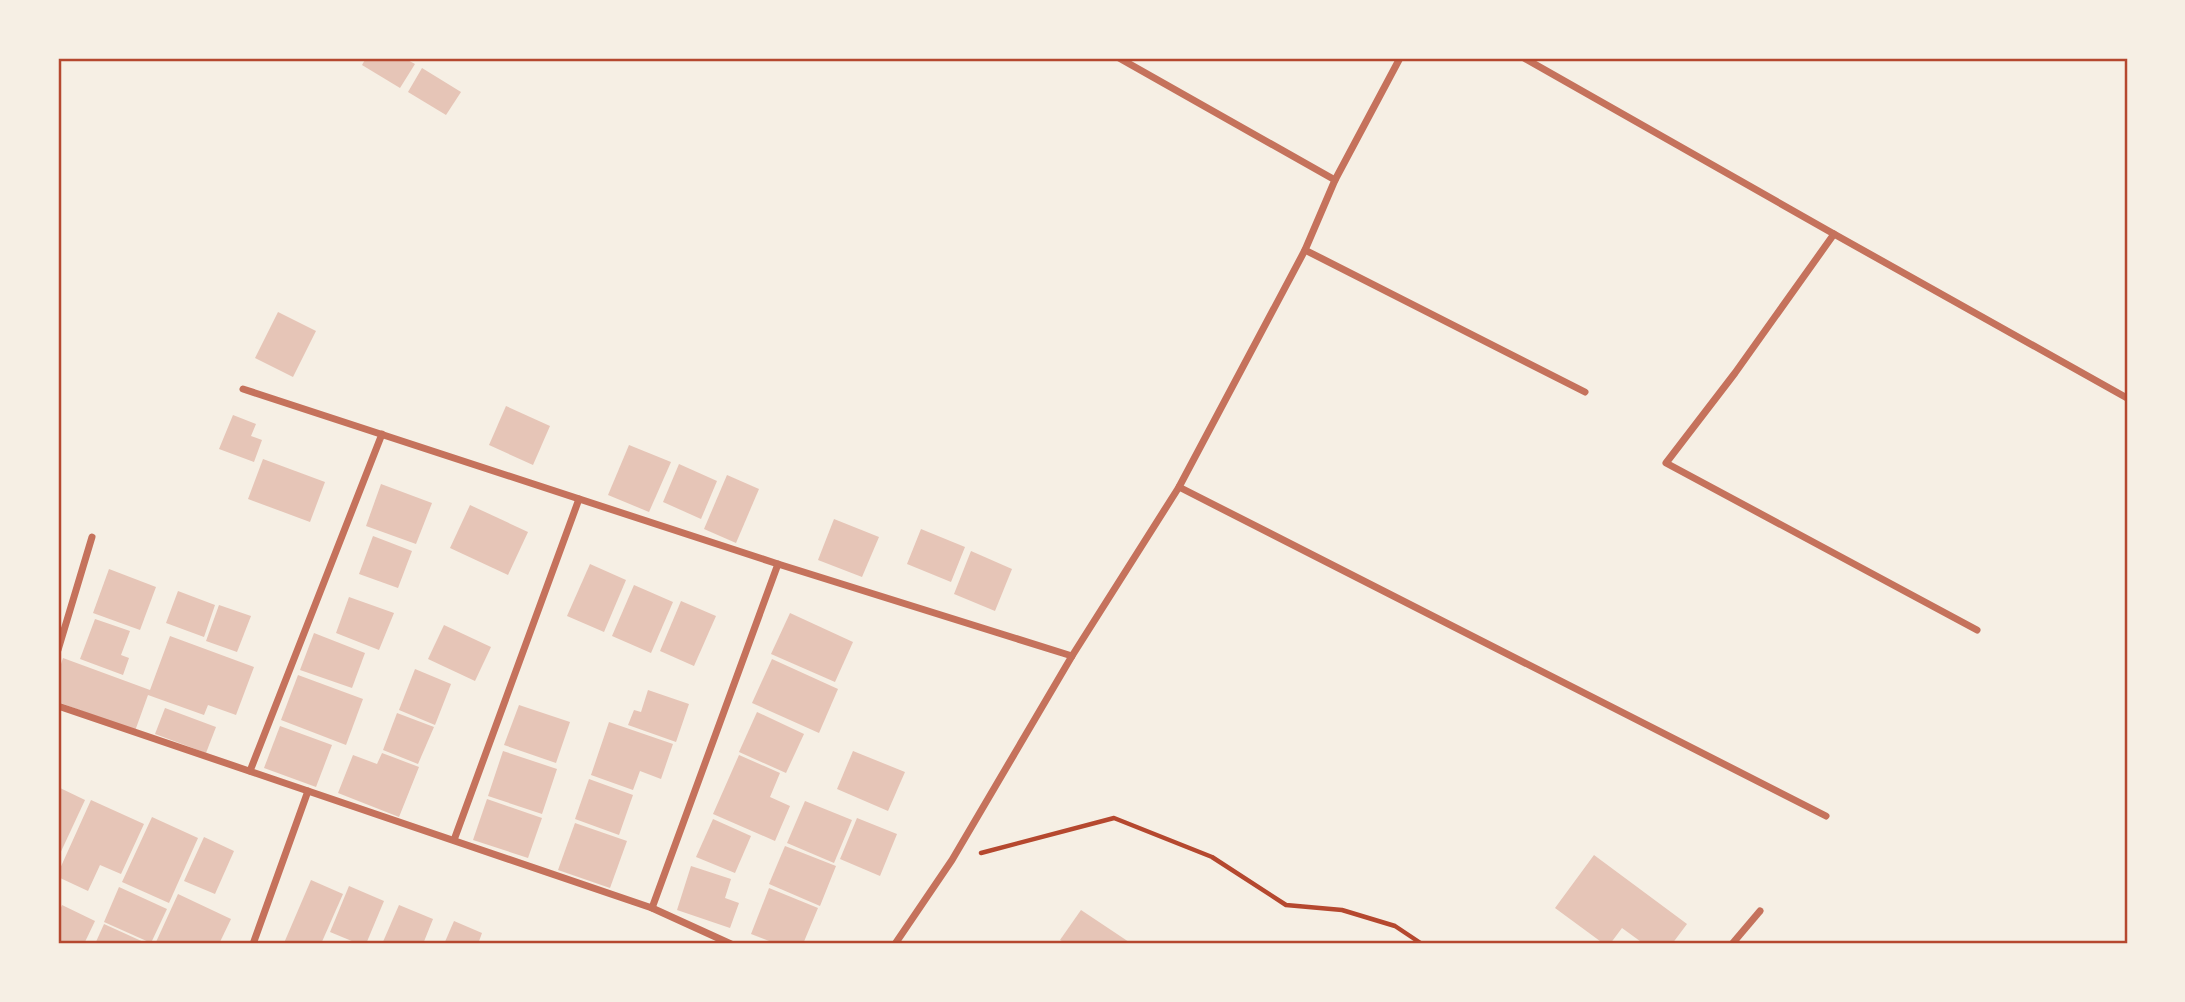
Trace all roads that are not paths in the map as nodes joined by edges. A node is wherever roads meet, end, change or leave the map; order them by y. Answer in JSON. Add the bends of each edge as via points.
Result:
{"nodes":[{"id":1,"x":1119,"y":58,"type":"edge"},
{"id":2,"x":1400,"y":58,"type":"edge"},
{"id":3,"x":1524,"y":58,"type":"edge"},
{"id":4,"x":1335,"y":180,"type":"junction"},
{"id":5,"x":1834,"y":234,"type":"junction"},
{"id":6,"x":1305,"y":250,"type":"junction"},
{"id":7,"x":243,"y":388,"type":"dead end"},
{"id":8,"x":1585,"y":391,"type":"dead end"},
{"id":9,"x":2127,"y":398,"type":"edge"},
{"id":10,"x":382,"y":434,"type":"junction"},
{"id":11,"x":1180,"y":487,"type":"junction"},
{"id":12,"x":579,"y":499,"type":"junction"},
{"id":13,"x":92,"y":537,"type":"dead end"},
{"id":14,"x":778,"y":564,"type":"junction"},
{"id":15,"x":1977,"y":631,"type":"dead end"},
{"id":16,"x":58,"y":649,"type":"edge"},
{"id":17,"x":1072,"y":656,"type":"junction"},
{"id":18,"x":58,"y":706,"type":"edge"},
{"id":19,"x":250,"y":771,"type":"junction"},
{"id":20,"x":308,"y":791,"type":"junction"},
{"id":21,"x":1826,"y":816,"type":"dead end"},
{"id":22,"x":454,"y":840,"type":"junction"},
{"id":23,"x":652,"y":908,"type":"junction"},
{"id":24,"x":1760,"y":911,"type":"dead end"},
{"id":25,"x":253,"y":944,"type":"edge"},
{"id":26,"x":732,"y":944,"type":"edge"},
{"id":27,"x":895,"y":944,"type":"edge"},
{"id":28,"x":1732,"y":944,"type":"edge"}],
"edges":[{"from":1,"to":4,"type":"street"},
{"from":2,"to":4,"type":"street"},
{"from":3,"to":5,"type":"street"},
{"from":4,"to":6,"type":"street"},
{"from":5,"to":9,"type":"street"},
{"from":5,"to":15,"type":"street","via":[[1666,463]]},
{"from":6,"to":8,"type":"street"},
{"from":6,"to":11,"type":"street"},
{"from":7,"to":10,"type":"street"},
{"from":10,"to":12,"type":"street"},
{"from":10,"to":19,"type":"street"},
{"from":11,"to":17,"type":"street"},
{"from":11,"to":21,"type":"street"},
{"from":12,"to":14,"type":"street"},
{"from":12,"to":22,"type":"street"},
{"from":13,"to":16,"type":"street"},
{"from":14,"to":17,"type":"street"},
{"from":14,"to":23,"type":"street"},
{"from":17,"to":27,"type":"street","via":[[952,860]]},
{"from":18,"to":19,"type":"street"},
{"from":19,"to":20,"type":"street"},
{"from":20,"to":22,"type":"street"},
{"from":20,"to":25,"type":"street"},
{"from":22,"to":23,"type":"street"},
{"from":23,"to":26,"type":"street"},
{"from":24,"to":28,"type":"street"}]}
